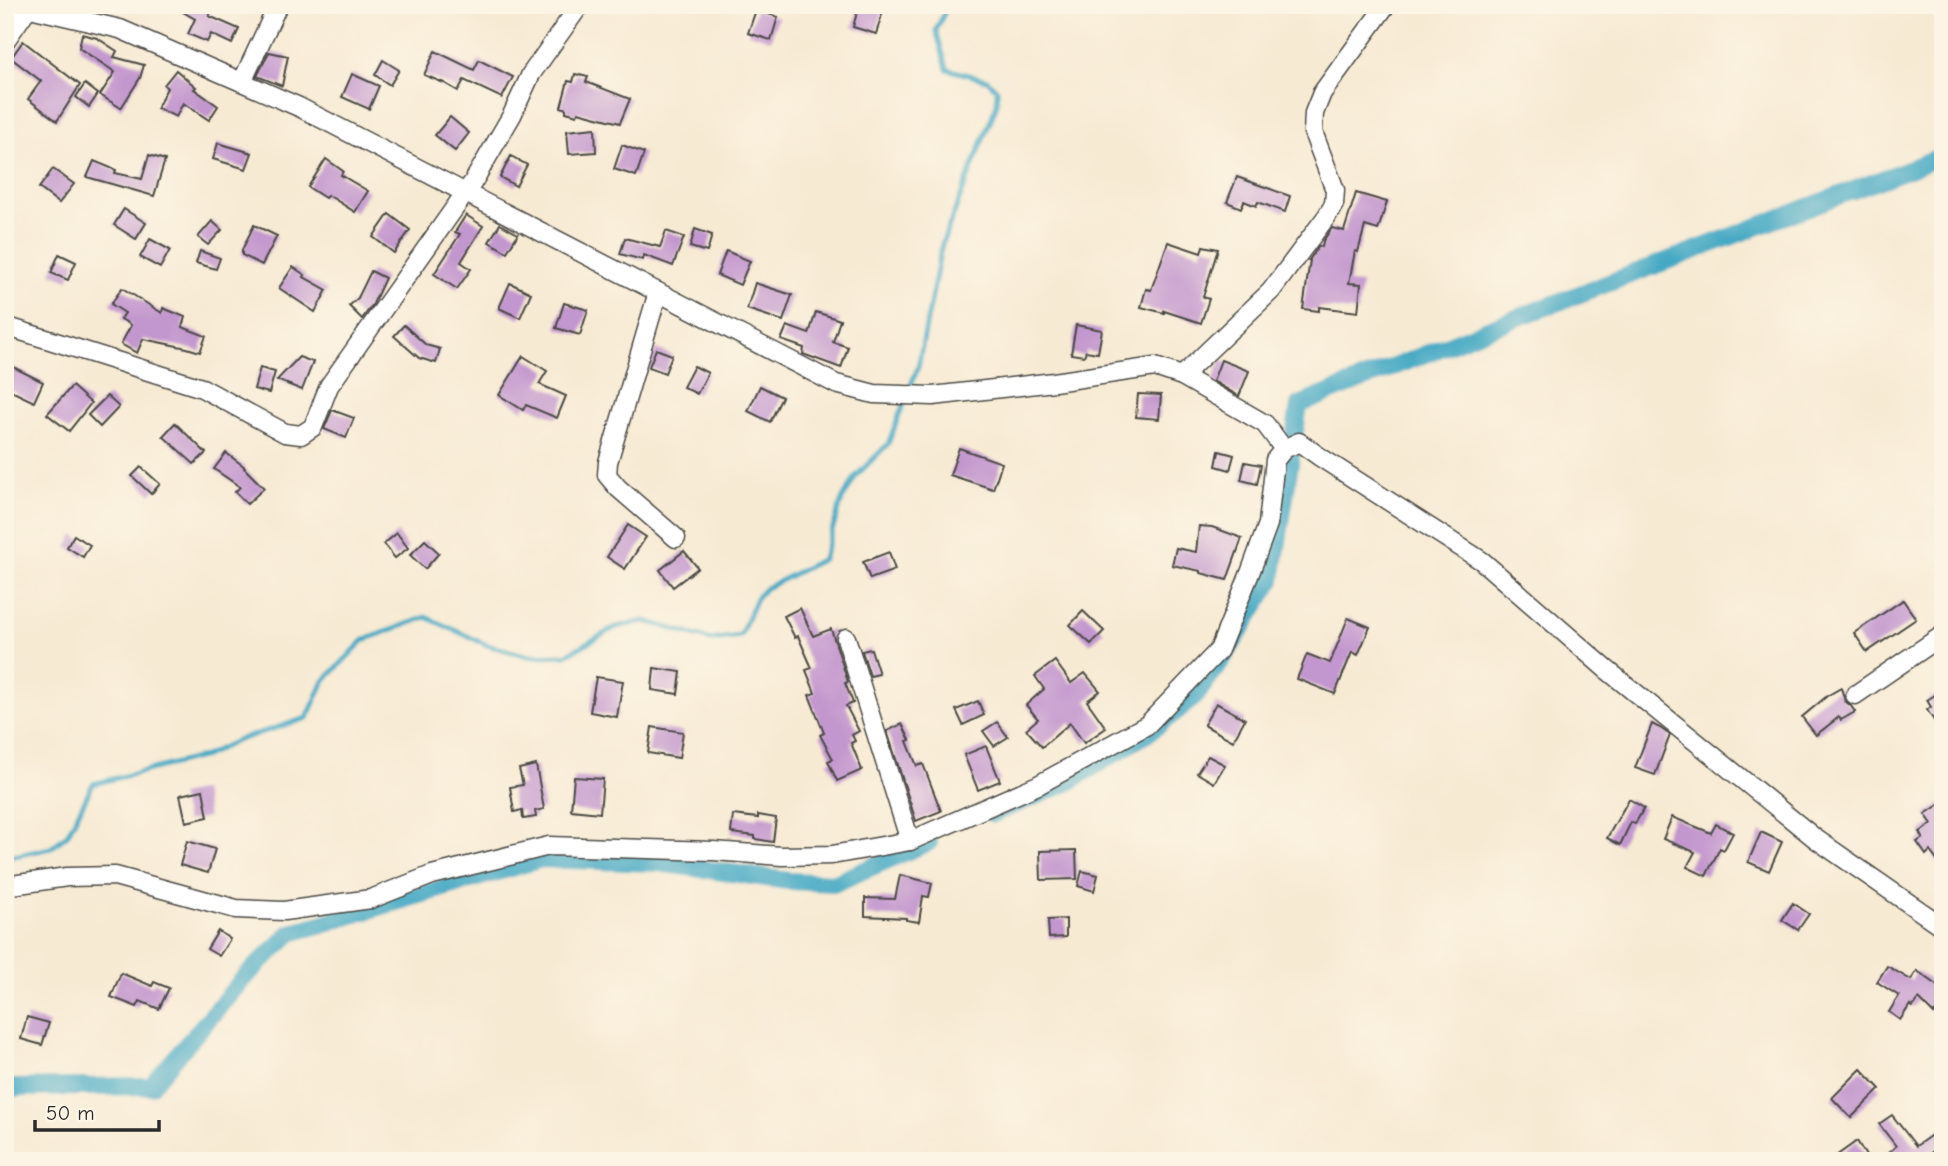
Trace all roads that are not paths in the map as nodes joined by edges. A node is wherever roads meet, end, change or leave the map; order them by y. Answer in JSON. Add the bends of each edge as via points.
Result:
{"nodes":[{"id":1,"x":278,"y":5,"type":"edge"},
{"id":2,"x":580,"y":5,"type":"edge"},
{"id":3,"x":1386,"y":5,"type":"edge"},
{"id":4,"x":25,"y":6,"type":"edge"},
{"id":5,"x":5,"y":41,"type":"edge"},
{"id":6,"x":242,"y":82,"type":"junction"},
{"id":7,"x":466,"y":193,"type":"junction"},
{"id":8,"x":658,"y":292,"type":"junction"},
{"id":9,"x":5,"y":326,"type":"edge"},
{"id":10,"x":1182,"y":376,"type":"junction"},
{"id":11,"x":1292,"y":445,"type":"junction"},
{"id":12,"x":676,"y":538,"type":"dead end"},
{"id":13,"x":1943,"y":635,"type":"edge"},
{"id":14,"x":846,"y":638,"type":"dead end"},
{"id":15,"x":1855,"y":695,"type":"dead end"},
{"id":16,"x":910,"y":841,"type":"junction"},
{"id":17,"x":5,"y":886,"type":"edge"},
{"id":18,"x":1941,"y":924,"type":"edge"}],
"edges":[{"from":1,"to":6,"type":"street"},
{"from":2,"to":7,"type":"street","via":[[531,74]]},
{"from":3,"to":10,"type":"street","via":[[1322,93],[1314,113],[1313,132],[1335,190],[1334,204],[1271,291]]},
{"from":4,"to":5,"type":"street"},
{"from":4,"to":6,"type":"street","via":[[120,29]]},
{"from":6,"to":7,"type":"street"},
{"from":7,"to":8,"type":"street"},
{"from":7,"to":9,"type":"street","via":[[329,386],[313,427],[301,435],[285,433],[202,388]]},
{"from":8,"to":10,"type":"street","via":[[836,384],[874,394],[933,396],[1155,367]]},
{"from":8,"to":12,"type":"street","via":[[607,475]]},
{"from":10,"to":11,"type":"street"},
{"from":11,"to":16,"type":"street","via":[[1275,460],[1268,524],[1219,650],[1147,725],[1038,785]]},
{"from":11,"to":18,"type":"street","via":[[1320,457],[1482,561],[1606,669],[1816,839]]},
{"from":13,"to":15,"type":"street"},
{"from":14,"to":16,"type":"street"},
{"from":16,"to":17,"type":"street","via":[[832,855],[782,856],[549,846],[432,875],[371,899],[284,911],[236,909],[115,876]]}]}
